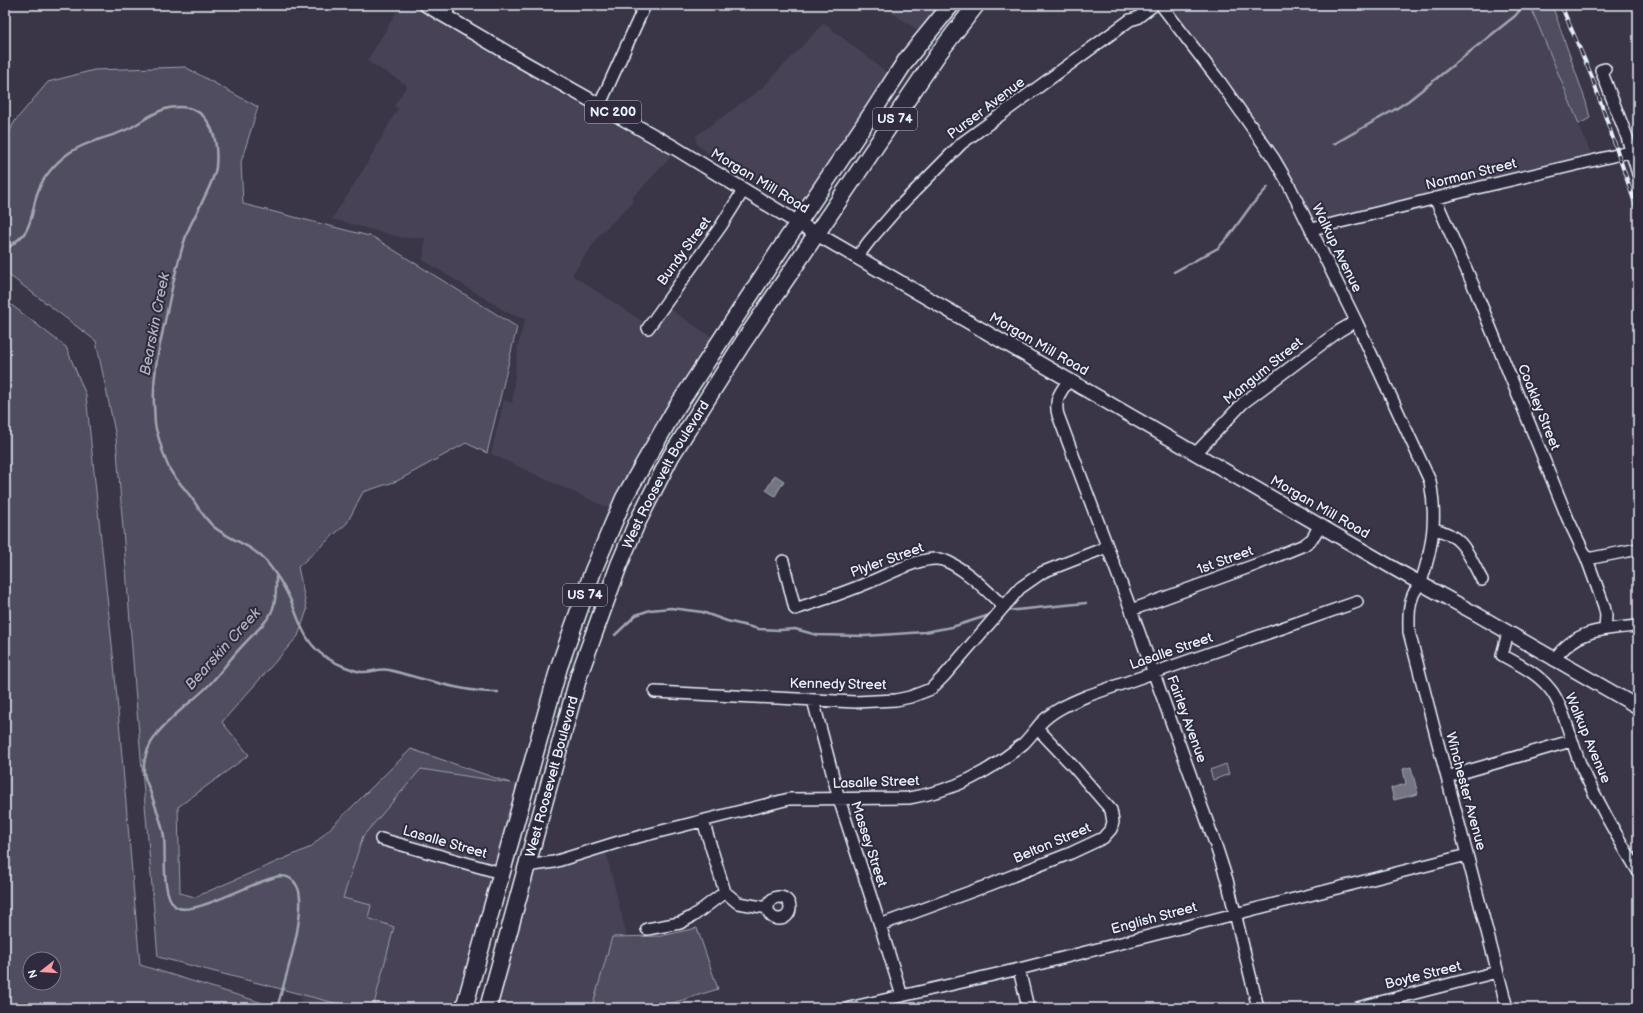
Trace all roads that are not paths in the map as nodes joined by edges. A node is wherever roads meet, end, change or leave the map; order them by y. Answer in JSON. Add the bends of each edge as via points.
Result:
{"nodes":[{"id":1,"x":426,"y":5,"type":"edge"},
{"id":2,"x":645,"y":5,"type":"edge"},
{"id":3,"x":951,"y":5,"type":"edge"},
{"id":4,"x":976,"y":5,"type":"edge"},
{"id":5,"x":1154,"y":5,"type":"edge"},
{"id":6,"x":1161,"y":5,"type":"edge"},
{"id":7,"x":448,"y":10,"type":"edge"},
{"id":8,"x":1603,"y":70,"type":"dead end"},
{"id":9,"x":600,"y":104,"type":"junction"},
{"id":10,"x":1635,"y":151,"type":"edge"},
{"id":11,"x":1638,"y":174,"type":"edge"},
{"id":12,"x":743,"y":191,"type":"junction"},
{"id":13,"x":1435,"y":198,"type":"junction"},
{"id":14,"x":798,"y":223,"type":"junction"},
{"id":15,"x":1312,"y":229,"type":"junction"},
{"id":16,"x":817,"y":234,"type":"junction"},
{"id":17,"x":857,"y":257,"type":"junction"},
{"id":18,"x":1356,"y":321,"type":"junction"},
{"id":19,"x":648,"y":328,"type":"dead end"},
{"id":20,"x":1069,"y":380,"type":"junction"},
{"id":21,"x":1196,"y":453,"type":"junction"},
{"id":22,"x":1320,"y":525,"type":"junction"},
{"id":23,"x":1434,"y":529,"type":"junction"},
{"id":24,"x":1107,"y":547,"type":"junction"},
{"id":25,"x":1638,"y":549,"type":"edge"},
{"id":26,"x":1587,"y":559,"type":"junction"},
{"id":27,"x":782,"y":561,"type":"dead end"},
{"id":28,"x":1482,"y":580,"type":"dead end"},
{"id":29,"x":1420,"y":583,"type":"junction"},
{"id":30,"x":1357,"y":602,"type":"dead end"},
{"id":31,"x":1003,"y":606,"type":"junction"},
{"id":32,"x":1131,"y":610,"type":"junction"},
{"id":33,"x":1638,"y":626,"type":"edge"},
{"id":34,"x":1605,"y":629,"type":"junction"},
{"id":35,"x":1508,"y":633,"type":"junction"},
{"id":36,"x":564,"y":654,"type":"junction"},
{"id":37,"x":1554,"y":660,"type":"junction"},
{"id":38,"x":1154,"y":673,"type":"junction"},
{"id":39,"x":655,"y":692,"type":"dead end"},
{"id":40,"x":813,"y":700,"type":"junction"},
{"id":41,"x":1638,"y":707,"type":"edge"},
{"id":42,"x":545,"y":718,"type":"junction"},
{"id":43,"x":1037,"y":728,"type":"junction"},
{"id":44,"x":1572,"y":741,"type":"junction"},
{"id":45,"x":1447,"y":777,"type":"junction"},
{"id":46,"x":839,"y":799,"type":"junction"},
{"id":47,"x":544,"y":804,"type":"junction"},
{"id":48,"x":703,"y":821,"type":"junction"},
{"id":49,"x":381,"y":839,"type":"dead end"},
{"id":50,"x":1467,"y":855,"type":"junction"},
{"id":51,"x":527,"y":866,"type":"junction"},
{"id":52,"x":1638,"y":871,"type":"edge"},
{"id":53,"x":501,"y":873,"type":"junction"},
{"id":54,"x":725,"y":892,"type":"junction"},
{"id":55,"x":768,"y":908,"type":"dead end"},
{"id":56,"x":1235,"y":913,"type":"junction"},
{"id":57,"x":880,"y":925,"type":"junction"},
{"id":58,"x":647,"y":929,"type":"dead end"},
{"id":59,"x":1019,"y":969,"type":"junction"},
{"id":60,"x":1497,"y":972,"type":"junction"},
{"id":61,"x":902,"y":996,"type":"junction"},
{"id":62,"x":464,"y":1008,"type":"edge"},
{"id":63,"x":488,"y":1008,"type":"edge"},
{"id":64,"x":849,"y":1008,"type":"edge"},
{"id":65,"x":1028,"y":1008,"type":"edge"},
{"id":66,"x":1258,"y":1008,"type":"edge"},
{"id":67,"x":1357,"y":1008,"type":"edge"},
{"id":68,"x":1507,"y":1008,"type":"edge"}],
"edges":[{"from":1,"to":7,"type":"main road","name":"Morgan Mill Road","number":"NC 200"},
{"from":2,"to":9,"type":"street"},
{"from":3,"to":14,"type":"highway","name":"West Roosevelt Boulevard","number":"US 74","via":[[907,59]]},
{"from":4,"to":16,"type":"highway","name":"West Roosevelt Boulevard","number":"US 74","via":[[938,54]]},
{"from":5,"to":17,"type":"street","name":"Purser Avenue","via":[[962,143],[897,209]]},
{"from":6,"to":15,"type":"street","name":"Walkup Avenue","via":[[1220,82],[1274,159]]},
{"from":7,"to":9,"type":"main road","name":"Morgan Mill Road","number":"NC 200","via":[[519,60]]},
{"from":8,"to":10,"type":"street"},
{"from":9,"to":12,"type":"main road","name":"Morgan Mill Road","number":"NC 200"},
{"from":10,"to":11,"type":"street"},
{"from":10,"to":13,"type":"street","name":"Norman Street"},
{"from":12,"to":14,"type":"main road","name":"Morgan Mill Road","number":"NC 200"},
{"from":12,"to":19,"type":"street","name":"Bundy Street"},
{"from":13,"to":15,"type":"street","name":"Norman Street"},
{"from":13,"to":26,"type":"street","name":"Coakley Street"},
{"from":14,"to":16,"type":"main road","name":"Morgan Mill Road","number":"NC 200"},
{"from":14,"to":36,"type":"highway","name":"West Roosevelt Boulevard","number":"US 74","via":[[673,412],[624,498],[593,571]]},
{"from":15,"to":18,"type":"street","name":"Walkup Avenue"},
{"from":16,"to":17,"type":"main road","name":"Morgan Mill Road"},
{"from":16,"to":47,"type":"highway","name":"West Roosevelt Boulevard","number":"US 74","via":[[742,344],[671,456],[636,525],[579,675]]},
{"from":17,"to":20,"type":"main road","name":"Morgan Mill Road"},
{"from":18,"to":21,"type":"street","name":"Mangum Street","via":[[1339,330],[1248,399]]},
{"from":18,"to":23,"type":"street","name":"Walkup Avenue","via":[[1428,475],[1434,501]]},
{"from":20,"to":21,"type":"main road","name":"Morgan Mill Road"},
{"from":20,"to":24,"type":"street","name":"Fairley Avenue","via":[[1060,393],[1056,406]]},
{"from":21,"to":22,"type":"main road","name":"Morgan Mill Road"},
{"from":22,"to":29,"type":"main road","name":"Morgan Mill Road"},
{"from":22,"to":32,"type":"street","name":"1st Street","via":[[1312,539],[1304,545]]},
{"from":23,"to":28,"type":"street","via":[[1454,536],[1462,544]]},
{"from":23,"to":29,"type":"street","name":"Walkup Avenue"},
{"from":24,"to":31,"type":"street","name":"Kennedy Street","via":[[1036,576]]},
{"from":24,"to":32,"type":"street","name":"Fairley Avenue"},
{"from":25,"to":26,"type":"street"},
{"from":26,"to":34,"type":"street","name":"Coakley Street","via":[[1604,606]]},
{"from":27,"to":31,"type":"street","name":"Plyler Street","via":[[795,609],[929,559],[940,559],[958,567]]},
{"from":29,"to":35,"type":"main road","name":"Morgan Mill Road"},
{"from":29,"to":45,"type":"street","name":"Winchester Avenue","via":[[1410,602],[1409,632]]},
{"from":30,"to":38,"type":"street","name":"Lasalle Street"},
{"from":31,"to":40,"type":"street","name":"Kennedy Street","via":[[931,689],[896,700]]},
{"from":32,"to":38,"type":"street","name":"Fairley Avenue"},
{"from":33,"to":34,"type":"street"},
{"from":34,"to":37,"type":"street","via":[[1584,634],[1560,650]]},
{"from":35,"to":37,"type":"main road","name":"Morgan Mill Road"},
{"from":35,"to":44,"type":"street","name":"Walkup Avenue","via":[[1502,655],[1541,679],[1550,689],[1559,704]]},
{"from":36,"to":42,"type":"highway","name":"West Roosevelt Boulevard","number":"US 74"},
{"from":36,"to":47,"type":"highway","via":[[571,666],[549,752]]},
{"from":37,"to":41,"type":"main road","name":"Morgan Mill Road"},
{"from":38,"to":43,"type":"street","name":"Lasalle Street","via":[[1065,706],[1051,714]]},
{"from":38,"to":56,"type":"street","name":"Fairley Avenue","via":[[1218,853]]},
{"from":39,"to":40,"type":"street","name":"Kennedy Street"},
{"from":40,"to":46,"type":"street","name":"Massey Street"},
{"from":42,"to":51,"type":"highway","via":[[536,786],[518,856],[521,865]]},
{"from":42,"to":53,"type":"highway","name":"West Roosevelt Boulevard","number":"US 74"},
{"from":43,"to":46,"type":"street","name":"Lasalle Street","via":[[1026,742],[992,768],[956,786],[910,798]]},
{"from":43,"to":57,"type":"street","name":"Belton Street","via":[[1111,810],[1111,829],[1103,838],[1071,853]]},
{"from":44,"to":45,"type":"street"},
{"from":44,"to":52,"type":"street","name":"Walkup Avenue","via":[[1607,820]]},
{"from":45,"to":50,"type":"street","name":"Winchester Avenue"},
{"from":46,"to":48,"type":"street","name":"Lasalle Street","via":[[789,799]]},
{"from":46,"to":57,"type":"street","name":"Massey Street"},
{"from":47,"to":51,"type":"highway","name":"West Roosevelt Boulevard","number":"US 74"},
{"from":48,"to":51,"type":"street","name":"Lasalle Street","via":[[622,841],[554,862]]},
{"from":48,"to":54,"type":"street"},
{"from":49,"to":53,"type":"street","name":"Lasalle Street"},
{"from":50,"to":56,"type":"street","name":"English Street"},
{"from":50,"to":60,"type":"street","name":"Winchester Avenue"},
{"from":51,"to":63,"type":"highway","name":"West Roosevelt Boulevard","number":"US 74"},
{"from":53,"to":62,"type":"highway","name":"West Roosevelt Boulevard","number":"US 74"},
{"from":54,"to":55,"type":"street","via":[[738,903]]},
{"from":54,"to":58,"type":"street","via":[[680,923]]},
{"from":56,"to":59,"type":"street","name":"English Street"},
{"from":56,"to":66,"type":"street","name":"Fairley Avenue"},
{"from":57,"to":61,"type":"street","name":"Massey Street"},
{"from":59,"to":61,"type":"street","name":"English Street"},
{"from":59,"to":65,"type":"street"},
{"from":60,"to":67,"type":"street","name":"Boyte Street"},
{"from":60,"to":68,"type":"street","name":"Winchester Avenue"},
{"from":61,"to":64,"type":"street","name":"English Street"}]}
